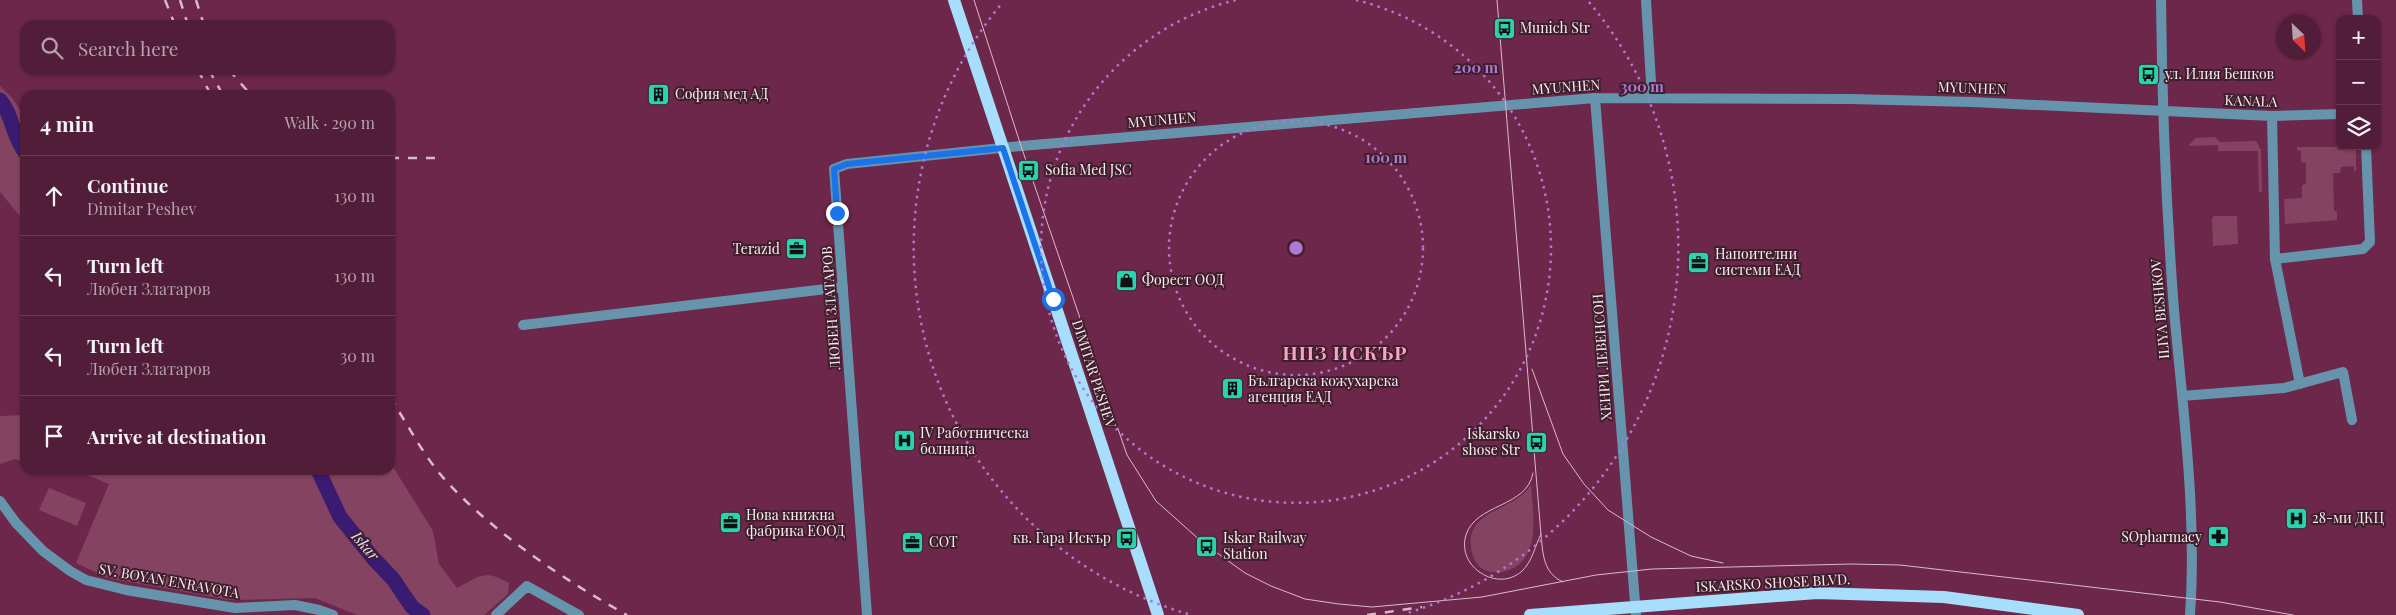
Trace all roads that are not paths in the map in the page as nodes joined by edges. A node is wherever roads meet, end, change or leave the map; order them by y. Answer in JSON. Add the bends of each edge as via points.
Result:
{"nodes":[{"id":1,"x":954,"y":0,"type":"edge"},
{"id":2,"x":1646,"y":0,"type":"edge"},
{"id":3,"x":2161,"y":0,"type":"edge"},
{"id":4,"x":2357,"y":0,"type":"edge"},
{"id":5,"x":2358,"y":15,"type":"edge"},
{"id":6,"x":1595,"y":98,"type":"junction"},
{"id":7,"x":1652,"y":98,"type":"junction"},
{"id":8,"x":2162,"y":110,"type":"junction"},
{"id":9,"x":2336,"y":114,"type":"edge"},
{"id":10,"x":2272,"y":116,"type":"junction"},
{"id":11,"x":1003,"y":148,"type":"junction"},
{"id":12,"x":2366,"y":150,"type":"edge"},
{"id":13,"x":2275,"y":259,"type":"junction"},
{"id":14,"x":843,"y":288,"type":"junction"},
{"id":15,"x":523,"y":325,"type":"dead end"},
{"id":16,"x":2300,"y":384,"type":"junction"},
{"id":17,"x":2182,"y":396,"type":"junction"},
{"id":18,"x":2352,"y":420,"type":"dead end"},
{"id":19,"x":0,"y":501,"type":"edge"},
{"id":20,"x":1636,"y":610,"type":"edge"},
{"id":21,"x":498,"y":613,"type":"edge"},
{"id":22,"x":333,"y":615,"type":"edge"},
{"id":23,"x":579,"y":615,"type":"edge"},
{"id":24,"x":867,"y":615,"type":"edge"},
{"id":25,"x":1158,"y":615,"type":"edge"},
{"id":26,"x":1530,"y":615,"type":"edge"},
{"id":27,"x":2078,"y":615,"type":"edge"},
{"id":28,"x":2190,"y":615,"type":"edge"}],
"edges":[{"from":1,"to":11,"type":"main road","name":"DIMITAR PESHEV"},
{"from":2,"to":7,"type":"street"},
{"from":3,"to":8,"type":"street","name":"ILIYA BESHKOV"},
{"from":4,"to":5,"type":"street"},
{"from":6,"to":7,"type":"street","name":"MYUNHEN"},
{"from":6,"to":11,"type":"street","name":"MYUNHEN"},
{"from":6,"to":20,"type":"street","name":"ХЕНРИ ЛЕВЕНСОН"},
{"from":7,"to":8,"type":"street","name":"MYUNHEN","via":[[1944,101]]},
{"from":8,"to":10,"type":"street","name":"KANALA"},
{"from":8,"to":17,"type":"street","name":"ILIYA BESHKOV","via":[[2166,214]]},
{"from":9,"to":10,"type":"street","name":"KANALA"},
{"from":10,"to":13,"type":"street"},
{"from":11,"to":14,"type":"street","name":"ЛЮБЕН ЗЛАТАРОВ","via":[[847,164],[834,169]]},
{"from":11,"to":25,"type":"main road","name":"DIMITAR PESHEV"},
{"from":12,"to":13,"type":"street","via":[[2370,242],[2363,249]]},
{"from":13,"to":16,"type":"street"},
{"from":14,"to":15,"type":"street"},
{"from":14,"to":24,"type":"street","name":"ЛЮБЕН ЗЛАТАРОВ"},
{"from":16,"to":17,"type":"street"},
{"from":16,"to":18,"type":"street","via":[[2343,372]]},
{"from":17,"to":28,"type":"street","name":"ILIYA BESHKOV","via":[[2192,562]]},
{"from":19,"to":22,"type":"street","name":"SV. BOYAN ENRAVOTA","via":[[43,551],[86,580],[135,592],[235,608],[295,605]]},
{"from":20,"to":26,"type":"main road","name":"ISKARSKO SHOSE BLVD."},
{"from":20,"to":27,"type":"main road","name":"ISKARSKO SHOSE BLVD.","via":[[1817,593],[1944,597]]},
{"from":21,"to":23,"type":"street","via":[[527,586]]}]}
